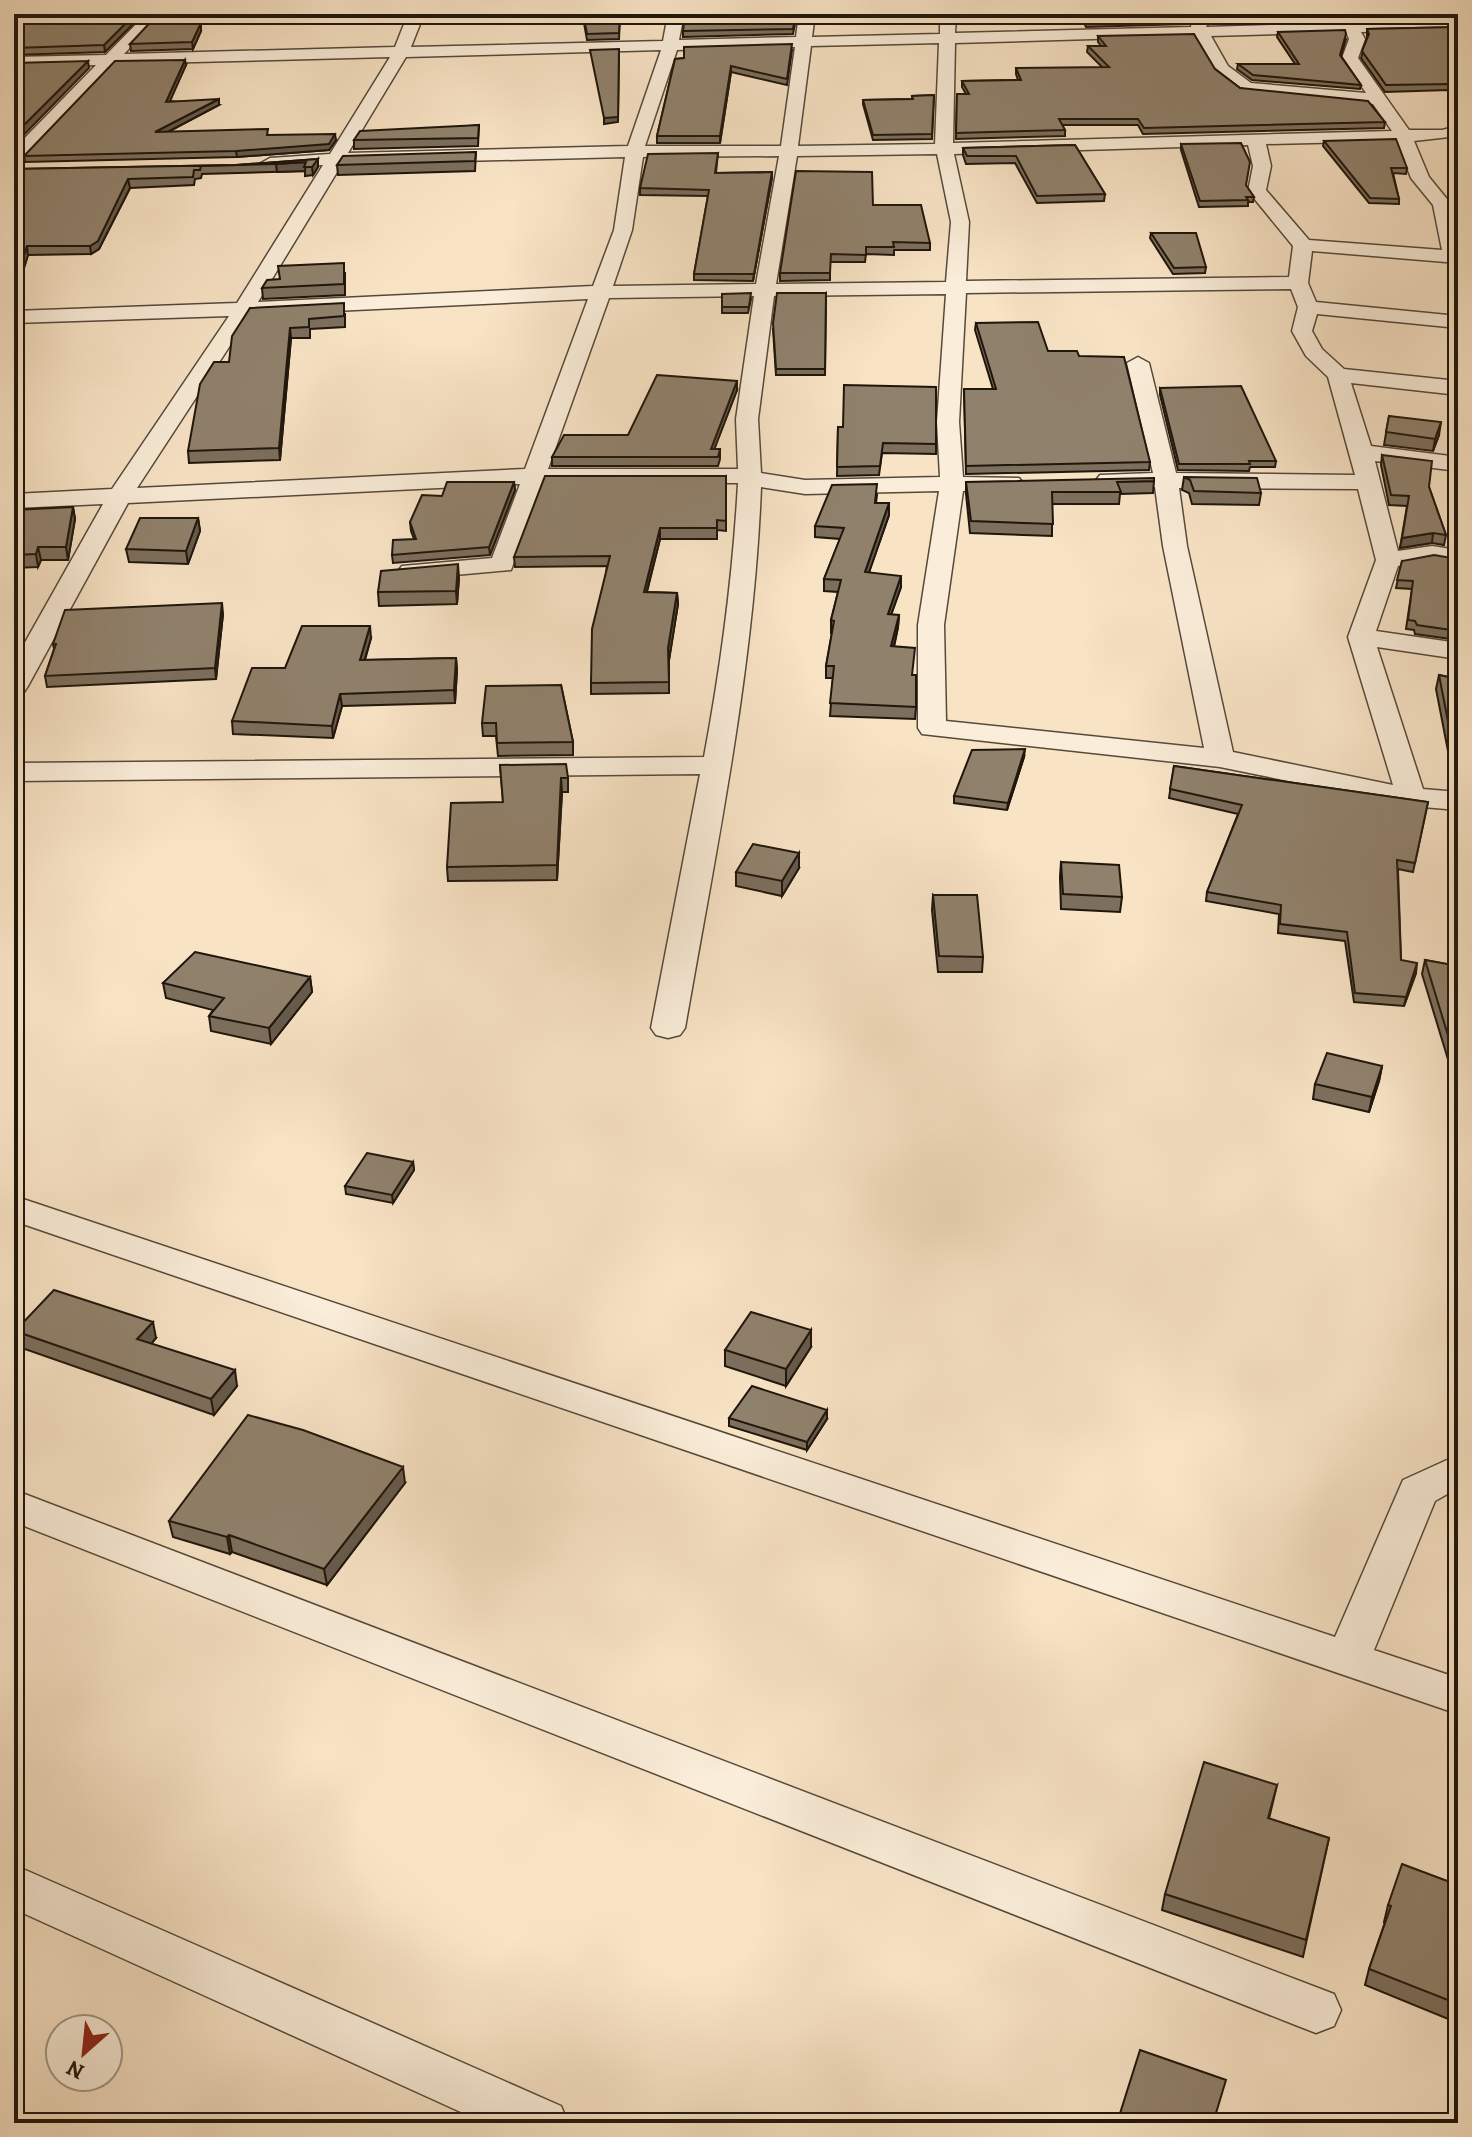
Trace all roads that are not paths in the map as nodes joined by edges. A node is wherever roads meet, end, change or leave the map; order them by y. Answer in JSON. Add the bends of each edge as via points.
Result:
{"nodes":[{"id":1,"x":25,"y":14,"type":"edge"},
{"id":2,"x":154,"y":14,"type":"edge"},
{"id":3,"x":416,"y":14,"type":"edge"},
{"id":4,"x":676,"y":14,"type":"edge"},
{"id":5,"x":807,"y":14,"type":"edge"},
{"id":6,"x":948,"y":14,"type":"edge"},
{"id":7,"x":1205,"y":14,"type":"edge"},
{"id":8,"x":1348,"y":21,"type":"edge"},
{"id":9,"x":14,"y":25,"type":"edge"},
{"id":10,"x":1458,"y":25,"type":"edge"},
{"id":11,"x":1201,"y":32,"type":"junction"},
{"id":12,"x":946,"y":38,"type":"junction"},
{"id":13,"x":802,"y":42,"type":"junction"},
{"id":14,"x":670,"y":46,"type":"junction"},
{"id":15,"x":402,"y":51,"type":"junction"},
{"id":16,"x":114,"y":58,"type":"junction"},
{"id":17,"x":14,"y":62,"type":"edge"},
{"id":18,"x":1379,"y":99,"type":"junction"},
{"id":19,"x":1458,"y":131,"type":"edge"},
{"id":20,"x":1256,"y":141,"type":"junction"},
{"id":21,"x":1407,"y":144,"type":"junction"},
{"id":22,"x":944,"y":148,"type":"junction"},
{"id":23,"x":635,"y":151,"type":"junction"},
{"id":24,"x":789,"y":151,"type":"junction"},
{"id":25,"x":1434,"y":155,"type":"dead end"},
{"id":26,"x":335,"y":158,"type":"junction"},
{"id":27,"x":14,"y":159,"type":"edge"},
{"id":28,"x":251,"y":164,"type":"edge"},
{"id":29,"x":1450,"y":205,"type":"edge"},
{"id":30,"x":1303,"y":245,"type":"junction"},
{"id":31,"x":1455,"y":257,"type":"edge"},
{"id":32,"x":1298,"y":283,"type":"junction"},
{"id":33,"x":958,"y":287,"type":"junction"},
{"id":34,"x":766,"y":289,"type":"junction"},
{"id":35,"x":599,"y":292,"type":"junction"},
{"id":36,"x":1308,"y":307,"type":"junction"},
{"id":37,"x":244,"y":309,"type":"junction"},
{"id":38,"x":14,"y":317,"type":"edge"},
{"id":39,"x":1458,"y":322,"type":"edge"},
{"id":40,"x":1138,"y":363,"type":"dead end"},
{"id":41,"x":1338,"y":375,"type":"junction"},
{"id":42,"x":1458,"y":388,"type":"edge"},
{"id":43,"x":1361,"y":452,"type":"junction"},
{"id":44,"x":1458,"y":464,"type":"edge"},
{"id":45,"x":533,"y":476,"type":"junction"},
{"id":46,"x":747,"y":476,"type":"junction"},
{"id":47,"x":1166,"y":480,"type":"junction"},
{"id":48,"x":1083,"y":481,"type":"edge"},
{"id":49,"x":1039,"y":482,"type":"edge"},
{"id":50,"x":1367,"y":482,"type":"junction"},
{"id":51,"x":952,"y":484,"type":"junction"},
{"id":52,"x":119,"y":497,"type":"junction"},
{"id":53,"x":14,"y":501,"type":"edge"},
{"id":54,"x":1458,"y":557,"type":"edge"},
{"id":55,"x":1388,"y":560,"type":"junction"},
{"id":56,"x":383,"y":573,"type":"edge"},
{"id":57,"x":1361,"y":637,"type":"junction"},
{"id":58,"x":1458,"y":651,"type":"edge"},
{"id":59,"x":14,"y":686,"type":"edge"},
{"id":60,"x":1220,"y":758,"type":"junction"},
{"id":61,"x":716,"y":765,"type":"junction"},
{"id":62,"x":14,"y":772,"type":"edge"},
{"id":63,"x":1411,"y":797,"type":"junction"},
{"id":64,"x":1458,"y":801,"type":"edge"},
{"id":65,"x":668,"y":1028,"type":"dead end"},
{"id":66,"x":14,"y":1208,"type":"edge"},
{"id":67,"x":1458,"y":1470,"type":"edge"},
{"id":68,"x":14,"y":1505,"type":"edge"},
{"id":69,"x":1348,"y":1659,"type":"junction"},
{"id":70,"x":1458,"y":1696,"type":"edge"},
{"id":71,"x":14,"y":1886,"type":"edge"},
{"id":72,"x":1316,"y":2010,"type":"dead end"},
{"id":73,"x":542,"y":2123,"type":"edge"}],
"edges":[{"from":1,"to":9,"type":"street"},
{"from":2,"to":16,"type":"street"},
{"from":3,"to":15,"type":"street"},
{"from":4,"to":14,"type":"street"},
{"from":5,"to":13,"type":"street"},
{"from":6,"to":12,"type":"street"},
{"from":7,"to":11,"type":"street","via":[[1197,24]]},
{"from":8,"to":10,"type":"street"},
{"from":8,"to":11,"type":"street"},
{"from":8,"to":18,"type":"street","via":[[1357,39],[1350,58]]},
{"from":11,"to":12,"type":"street"},
{"from":11,"to":18,"type":"street","via":[[1216,64],[1234,83],[1247,88]]},
{"from":12,"to":13,"type":"street"},
{"from":12,"to":22,"type":"street"},
{"from":13,"to":14,"type":"street"},
{"from":13,"to":24,"type":"street"},
{"from":14,"to":15,"type":"street"},
{"from":14,"to":23,"type":"street"},
{"from":15,"to":16,"type":"street"},
{"from":15,"to":26,"type":"street"},
{"from":16,"to":17,"type":"street"},
{"from":16,"to":27,"type":"street"},
{"from":18,"to":21,"type":"street"},
{"from":19,"to":21,"type":"street"},
{"from":20,"to":21,"type":"street"},
{"from":20,"to":22,"type":"street"},
{"from":20,"to":30,"type":"street","via":[[1262,166],[1257,191]]},
{"from":21,"to":25,"type":"street"},
{"from":21,"to":29,"type":"street","via":[[1420,178]]},
{"from":22,"to":24,"type":"street"},
{"from":22,"to":33,"type":"street","via":[[960,222]]},
{"from":23,"to":24,"type":"street"},
{"from":23,"to":26,"type":"street"},
{"from":23,"to":35,"type":"street","via":[[623,230]]},
{"from":24,"to":34,"type":"street"},
{"from":26,"to":28,"type":"street"},
{"from":26,"to":37,"type":"street"},
{"from":29,"to":31,"type":"street"},
{"from":30,"to":31,"type":"street"},
{"from":30,"to":32,"type":"street"},
{"from":32,"to":33,"type":"street"},
{"from":32,"to":36,"type":"street"},
{"from":33,"to":34,"type":"street"},
{"from":33,"to":51,"type":"street","via":[[948,422]]},
{"from":34,"to":35,"type":"street"},
{"from":34,"to":46,"type":"street","via":[[747,419]]},
{"from":35,"to":37,"type":"street"},
{"from":35,"to":45,"type":"street"},
{"from":36,"to":39,"type":"street"},
{"from":36,"to":41,"type":"street","via":[[1302,331],[1313,352]]},
{"from":37,"to":38,"type":"street"},
{"from":37,"to":52,"type":"street"},
{"from":40,"to":47,"type":"street"},
{"from":41,"to":42,"type":"street"},
{"from":41,"to":43,"type":"street"},
{"from":43,"to":44,"type":"street"},
{"from":43,"to":50,"type":"street"},
{"from":45,"to":46,"type":"street"},
{"from":45,"to":52,"type":"street"},
{"from":45,"to":56,"type":"street","via":[[502,565]]},
{"from":46,"to":51,"type":"street","via":[[790,486]]},
{"from":46,"to":61,"type":"street","via":[[746,557]]},
{"from":47,"to":48,"type":"street"},
{"from":47,"to":50,"type":"street"},
{"from":47,"to":60,"type":"street"},
{"from":49,"to":51,"type":"street"},
{"from":50,"to":55,"type":"street"},
{"from":51,"to":60,"type":"street","via":[[931,625],[932,728]]},
{"from":52,"to":53,"type":"street"},
{"from":52,"to":59,"type":"street"},
{"from":54,"to":55,"type":"street","via":[[1432,553]]},
{"from":55,"to":57,"type":"street"},
{"from":57,"to":58,"type":"street"},
{"from":57,"to":63,"type":"street"},
{"from":60,"to":63,"type":"street"},
{"from":61,"to":62,"type":"street"},
{"from":61,"to":65,"type":"street"},
{"from":63,"to":64,"type":"street"},
{"from":66,"to":69,"type":"street"},
{"from":67,"to":69,"type":"street","via":[[1418,1491]]},
{"from":68,"to":72,"type":"street"},
{"from":69,"to":70,"type":"street"},
{"from":71,"to":73,"type":"street"}]}
